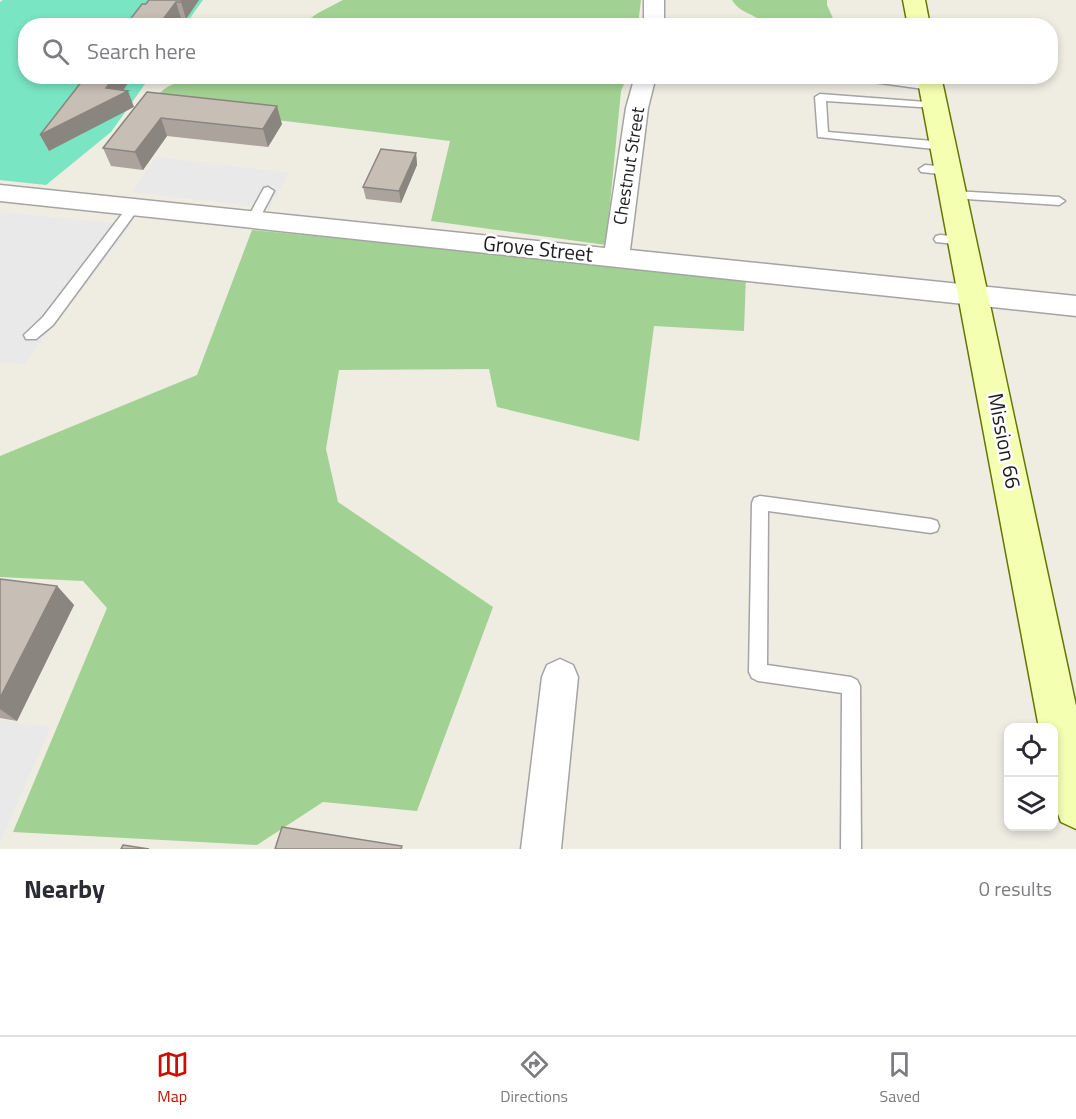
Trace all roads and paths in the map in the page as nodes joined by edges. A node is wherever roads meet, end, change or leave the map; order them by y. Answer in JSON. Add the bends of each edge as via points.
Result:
{"nodes":[{"id":1,"x":654,"y":0,"type":"edge"},
{"id":2,"x":914,"y":0,"type":"edge"},
{"id":3,"x":654,"y":18,"type":"edge"},
{"id":4,"x":917,"y":18,"type":"edge"},
{"id":5,"x":644,"y":84,"type":"edge"},
{"id":6,"x":909,"y":84,"type":"edge"},
{"id":7,"x":932,"y":89,"type":"edge"},
{"id":8,"x":943,"y":170,"type":"junction"},
{"id":9,"x":268,"y":191,"type":"dead end"},
{"id":10,"x":0,"y":193,"type":"edge"},
{"id":11,"x":1059,"y":201,"type":"dead end"},
{"id":12,"x":133,"y":208,"type":"junction"},
{"id":13,"x":252,"y":221,"type":"junction"},
{"id":14,"x":616,"y":257,"type":"junction"},
{"id":15,"x":975,"y":296,"type":"junction"},
{"id":16,"x":1076,"y":306,"type":"edge"},
{"id":17,"x":31,"y":335,"type":"dead end"},
{"id":18,"x":931,"y":526,"type":"dead end"},
{"id":19,"x":560,"y":677,"type":"dead end"},
{"id":20,"x":1076,"y":807,"type":"edge"},
{"id":21,"x":541,"y":849,"type":"edge"},
{"id":22,"x":851,"y":849,"type":"edge"}],
"edges":[{"from":1,"to":3,"type":"street"},
{"from":2,"to":4,"type":"street"},
{"from":5,"to":14,"type":"street","name":"Chestnut Street"},
{"from":6,"to":7,"type":"street"},
{"from":7,"to":8,"type":"street","name":"Mission 66"},
{"from":7,"to":8,"type":"lane","via":[[820,97],[822,135]]},
{"from":8,"to":11,"type":"lane"},
{"from":8,"to":15,"type":"street","name":"Mission 66","via":[[952,240]]},
{"from":9,"to":13,"type":"lane"},
{"from":10,"to":12,"type":"street","name":"Grove Street"},
{"from":12,"to":13,"type":"street","name":"Grove Street"},
{"from":12,"to":17,"type":"lane","via":[[48,321]]},
{"from":13,"to":14,"type":"street","name":"Grove Street"},
{"from":14,"to":15,"type":"street","name":"Grove Street"},
{"from":15,"to":16,"type":"street","name":"Grove Street"},
{"from":15,"to":20,"type":"street","name":"Mission 66"},
{"from":18,"to":22,"type":"lane","via":[[760,503],[758,672],[851,686]]},
{"from":19,"to":21,"type":"street"}]}
